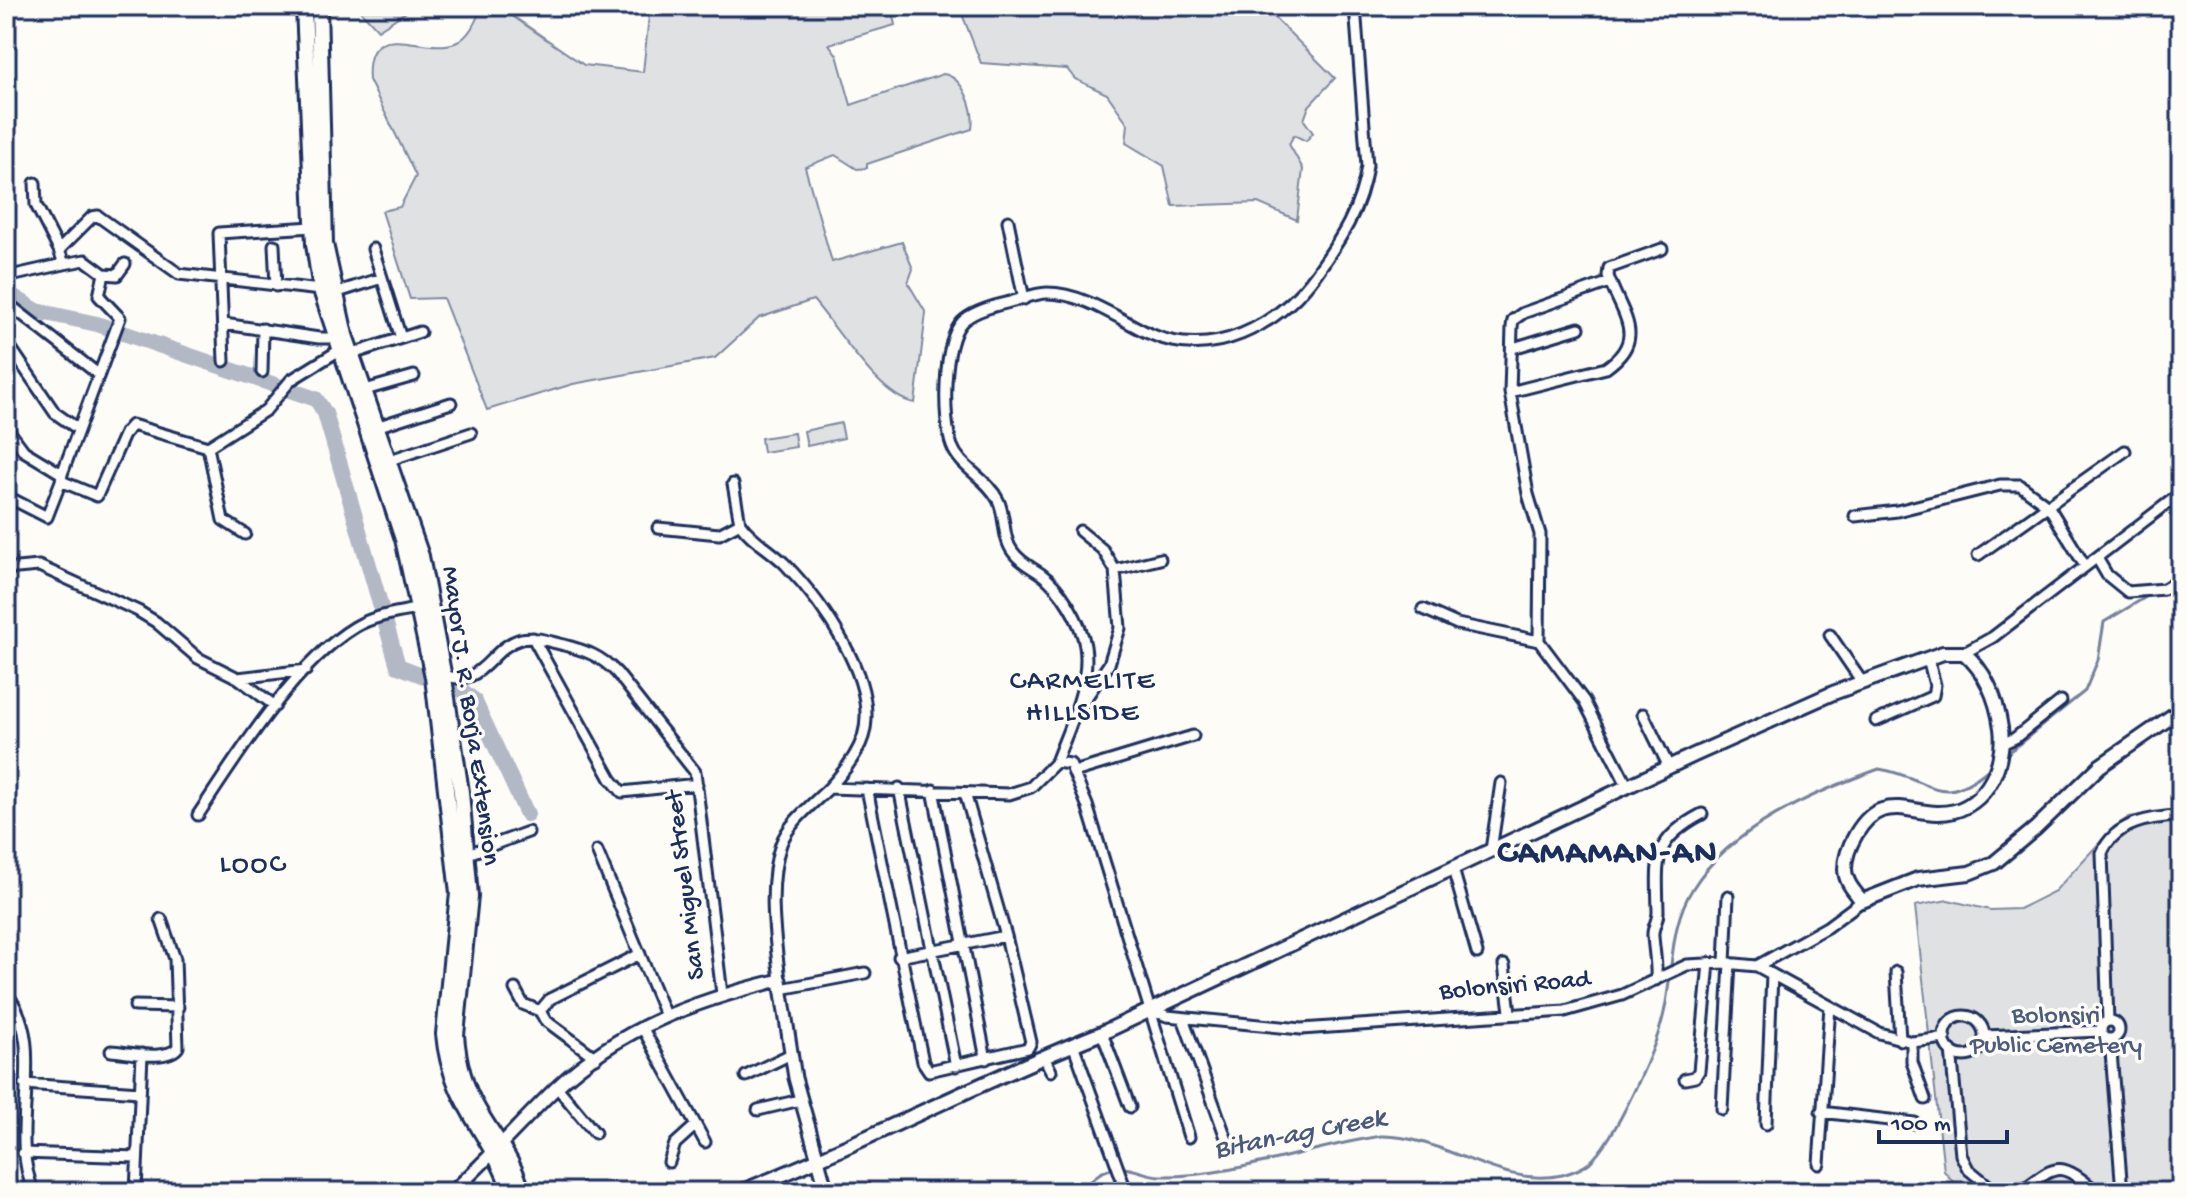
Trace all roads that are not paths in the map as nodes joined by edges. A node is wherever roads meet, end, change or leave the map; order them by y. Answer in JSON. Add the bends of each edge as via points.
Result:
{"nodes":[{"id":1,"x":304,"y":6,"type":"edge"},
{"id":2,"x":319,"y":6,"type":"edge"},
{"id":3,"x":1355,"y":6,"type":"edge"},
{"id":4,"x":313,"y":39,"type":"junction"},
{"id":5,"x":35,"y":183,"type":"dead end"},
{"id":6,"x":1008,"y":221,"type":"dead end"},
{"id":7,"x":313,"y":227,"type":"junction"},
{"id":8,"x":320,"y":244,"type":"junction"},
{"id":9,"x":274,"y":245,"type":"dead end"},
{"id":10,"x":373,"y":249,"type":"dead end"},
{"id":11,"x":1662,"y":249,"type":"dead end"},
{"id":12,"x":59,"y":250,"type":"junction"},
{"id":13,"x":64,"y":264,"type":"junction"},
{"id":14,"x":125,"y":264,"type":"dead end"},
{"id":15,"x":104,"y":274,"type":"junction"},
{"id":16,"x":6,"y":277,"type":"edge"},
{"id":17,"x":220,"y":278,"type":"junction"},
{"id":18,"x":382,"y":278,"type":"junction"},
{"id":19,"x":1610,"y":282,"type":"junction"},
{"id":20,"x":276,"y":286,"type":"junction"},
{"id":21,"x":328,"y":291,"type":"junction"},
{"id":22,"x":1024,"y":299,"type":"junction"},
{"id":23,"x":6,"y":302,"type":"edge"},
{"id":24,"x":224,"y":324,"type":"junction"},
{"id":25,"x":1579,"y":328,"type":"dead end"},
{"id":26,"x":263,"y":329,"type":"junction"},
{"id":27,"x":420,"y":332,"type":"dead end"},
{"id":28,"x":401,"y":338,"type":"junction"},
{"id":29,"x":6,"y":341,"type":"edge"},
{"id":30,"x":344,"y":344,"type":"junction"},
{"id":31,"x":1513,"y":348,"type":"junction"},
{"id":32,"x":224,"y":361,"type":"dead end"},
{"id":33,"x":262,"y":372,"type":"dead end"},
{"id":34,"x":98,"y":374,"type":"junction"},
{"id":35,"x":414,"y":376,"type":"dead end"},
{"id":36,"x":365,"y":390,"type":"junction"},
{"id":37,"x":1510,"y":392,"type":"junction"},
{"id":38,"x":451,"y":403,"type":"dead end"},
{"id":39,"x":6,"y":427,"type":"edge"},
{"id":40,"x":376,"y":427,"type":"junction"},
{"id":41,"x":78,"y":429,"type":"junction"},
{"id":42,"x":471,"y":433,"type":"dead end"},
{"id":43,"x":208,"y":447,"type":"junction"},
{"id":44,"x":2125,"y":451,"type":"dead end"},
{"id":45,"x":387,"y":461,"type":"junction"},
{"id":46,"x":62,"y":478,"type":"junction"},
{"id":47,"x":389,"y":481,"type":"junction"},
{"id":48,"x":733,"y":484,"type":"dead end"},
{"id":49,"x":2181,"y":493,"type":"edge"},
{"id":50,"x":6,"y":496,"type":"edge"},
{"id":51,"x":2049,"y":507,"type":"junction"},
{"id":52,"x":1855,"y":516,"type":"dead end"},
{"id":53,"x":740,"y":523,"type":"junction"},
{"id":54,"x":658,"y":528,"type":"dead end"},
{"id":55,"x":1080,"y":531,"type":"dead end"},
{"id":56,"x":245,"y":534,"type":"dead end"},
{"id":57,"x":1978,"y":555,"type":"dead end"},
{"id":58,"x":2097,"y":558,"type":"junction"},
{"id":59,"x":1160,"y":559,"type":"dead end"},
{"id":60,"x":2085,"y":566,"type":"junction"},
{"id":61,"x":6,"y":569,"type":"edge"},
{"id":62,"x":1115,"y":570,"type":"junction"},
{"id":63,"x":2181,"y":578,"type":"edge"},
{"id":64,"x":426,"y":607,"type":"junction"},
{"id":65,"x":1423,"y":609,"type":"dead end"},
{"id":66,"x":1830,"y":635,"type":"dead end"},
{"id":67,"x":533,"y":638,"type":"junction"},
{"id":68,"x":1539,"y":641,"type":"junction"},
{"id":69,"x":1964,"y":653,"type":"junction"},
{"id":70,"x":1928,"y":658,"type":"junction"},
{"id":71,"x":306,"y":670,"type":"junction"},
{"id":72,"x":438,"y":676,"type":"junction"},
{"id":73,"x":238,"y":678,"type":"junction"},
{"id":74,"x":1862,"y":682,"type":"junction"},
{"id":75,"x":2061,"y":701,"type":"dead end"},
{"id":76,"x":275,"y":706,"type":"junction"},
{"id":77,"x":442,"y":707,"type":"junction"},
{"id":78,"x":2181,"y":710,"type":"edge"},
{"id":79,"x":1074,"y":714,"type":"junction"},
{"id":80,"x":1643,"y":714,"type":"dead end"},
{"id":81,"x":1876,"y":721,"type":"dead end"},
{"id":82,"x":1193,"y":736,"type":"dead end"},
{"id":83,"x":2001,"y":753,"type":"junction"},
{"id":84,"x":1056,"y":762,"type":"junction"},
{"id":85,"x":1669,"y":767,"type":"junction"},
{"id":86,"x":1074,"y":772,"type":"junction"},
{"id":87,"x":1501,"y":783,"type":"dead end"},
{"id":88,"x":697,"y":784,"type":"junction"},
{"id":89,"x":1628,"y":787,"type":"junction"},
{"id":90,"x":829,"y":788,"type":"junction"},
{"id":91,"x":899,"y":788,"type":"junction"},
{"id":92,"x":867,"y":789,"type":"junction"},
{"id":93,"x":933,"y":790,"type":"junction"},
{"id":94,"x":965,"y":793,"type":"junction"},
{"id":95,"x":1702,"y":814,"type":"dead end"},
{"id":96,"x":198,"y":815,"type":"dead end"},
{"id":97,"x":2181,"y":816,"type":"edge"},
{"id":98,"x":528,"y":832,"type":"dead end"},
{"id":99,"x":1491,"y":850,"type":"junction"},
{"id":100,"x":597,"y":851,"type":"dead end"},
{"id":101,"x":468,"y":854,"type":"junction"},
{"id":102,"x":1453,"y":869,"type":"junction"},
{"id":103,"x":1728,"y":896,"type":"dead end"},
{"id":104,"x":1862,"y":901,"type":"junction"},
{"id":105,"x":161,"y":919,"type":"dead end"},
{"id":106,"x":1006,"y":936,"type":"junction"},
{"id":107,"x":964,"y":944,"type":"junction"},
{"id":108,"x":932,"y":951,"type":"junction"},
{"id":109,"x":1477,"y":953,"type":"dead end"},
{"id":110,"x":640,"y":954,"type":"junction"},
{"id":111,"x":458,"y":955,"type":"junction"},
{"id":112,"x":899,"y":957,"type":"junction"},
{"id":113,"x":1709,"y":963,"type":"junction"},
{"id":114,"x":1728,"y":963,"type":"junction"},
{"id":115,"x":1504,"y":965,"type":"dead end"},
{"id":116,"x":1757,"y":966,"type":"junction"},
{"id":117,"x":1896,"y":972,"type":"dead end"},
{"id":118,"x":865,"y":973,"type":"dead end"},
{"id":119,"x":1772,"y":974,"type":"junction"},
{"id":120,"x":1658,"y":978,"type":"junction"},
{"id":121,"x":780,"y":984,"type":"junction"},
{"id":122,"x":515,"y":989,"type":"dead end"},
{"id":123,"x":6,"y":993,"type":"edge"},
{"id":124,"x":722,"y":994,"type":"junction"},
{"id":125,"x":135,"y":1006,"type":"dead end"},
{"id":126,"x":1830,"y":1006,"type":"junction"},
{"id":127,"x":178,"y":1007,"type":"junction"},
{"id":128,"x":540,"y":1011,"type":"junction"},
{"id":129,"x":1154,"y":1012,"type":"junction"},
{"id":130,"x":1510,"y":1012,"type":"junction"},
{"id":131,"x":665,"y":1015,"type":"junction"},
{"id":132,"x":1183,"y":1018,"type":"junction"},
{"id":133,"x":2108,"y":1021,"type":"junction"},
{"id":134,"x":642,"y":1027,"type":"junction"},
{"id":135,"x":2101,"y":1031,"type":"junction"},
{"id":136,"x":1102,"y":1033,"type":"junction"},
{"id":137,"x":1984,"y":1036,"type":"junction"},
{"id":138,"x":1945,"y":1038,"type":"junction"},
{"id":139,"x":2110,"y":1039,"type":"junction"},
{"id":140,"x":1900,"y":1040,"type":"junction"},
{"id":141,"x":1912,"y":1042,"type":"junction"},
{"id":142,"x":1073,"y":1044,"type":"junction"},
{"id":143,"x":1951,"y":1050,"type":"junction"},
{"id":144,"x":111,"y":1051,"type":"dead end"},
{"id":145,"x":142,"y":1054,"type":"junction"},
{"id":146,"x":791,"y":1054,"type":"junction"},
{"id":147,"x":596,"y":1058,"type":"junction"},
{"id":148,"x":1038,"y":1058,"type":"junction"},
{"id":149,"x":986,"y":1059,"type":"junction"},
{"id":150,"x":956,"y":1066,"type":"junction"},
{"id":151,"x":1051,"y":1071,"type":"dead end"},
{"id":152,"x":746,"y":1076,"type":"dead end"},
{"id":153,"x":1685,"y":1079,"type":"dead end"},
{"id":154,"x":24,"y":1084,"type":"junction"},
{"id":155,"x":557,"y":1087,"type":"junction"},
{"id":156,"x":140,"y":1092,"type":"junction"},
{"id":157,"x":1925,"y":1099,"type":"dead end"},
{"id":158,"x":800,"y":1100,"type":"junction"},
{"id":159,"x":1130,"y":1107,"type":"dead end"},
{"id":160,"x":1722,"y":1109,"type":"dead end"},
{"id":161,"x":758,"y":1110,"type":"dead end"},
{"id":162,"x":1821,"y":1112,"type":"junction"},
{"id":163,"x":1915,"y":1123,"type":"dead end"},
{"id":164,"x":1766,"y":1124,"type":"dead end"},
{"id":165,"x":696,"y":1125,"type":"junction"},
{"id":166,"x":595,"y":1133,"type":"dead end"},
{"id":167,"x":1189,"y":1137,"type":"dead end"},
{"id":168,"x":705,"y":1142,"type":"dead end"},
{"id":169,"x":1229,"y":1146,"type":"dead end"},
{"id":170,"x":499,"y":1150,"type":"junction"},
{"id":171,"x":23,"y":1153,"type":"junction"},
{"id":172,"x":137,"y":1157,"type":"junction"},
{"id":173,"x":669,"y":1162,"type":"dead end"},
{"id":174,"x":818,"y":1162,"type":"junction"},
{"id":175,"x":1819,"y":1164,"type":"dead end"},
{"id":176,"x":1121,"y":1184,"type":"edge"},
{"id":177,"x":34,"y":1192,"type":"edge"},
{"id":178,"x":136,"y":1192,"type":"edge"},
{"id":179,"x":452,"y":1192,"type":"edge"},
{"id":180,"x":511,"y":1192,"type":"edge"},
{"id":181,"x":522,"y":1192,"type":"edge"},
{"id":182,"x":740,"y":1192,"type":"edge"},
{"id":183,"x":827,"y":1192,"type":"edge"},
{"id":184,"x":1135,"y":1192,"type":"edge"},
{"id":185,"x":1996,"y":1192,"type":"edge"},
{"id":186,"x":2020,"y":1192,"type":"edge"},
{"id":187,"x":2097,"y":1192,"type":"edge"},
{"id":188,"x":2122,"y":1192,"type":"edge"}],
"edges":[{"from":1,"to":4,"type":"main road","name":"Mayor J. R. Borja Extension"},
{"from":2,"to":4,"type":"main road","name":"Mayor J. R. Borja Extension"},
{"from":3,"to":22,"type":"street","via":[[1367,166],[1364,188],[1346,229],[1303,291],[1283,309],[1240,335],[1188,343],[1160,338],[1075,298],[1047,293]]},
{"from":4,"to":7,"type":"main road","name":"Mayor J. R. Borja Extension"},
{"from":4,"to":8,"type":"main road","name":"Mayor J. R. Borja Extension"},
{"from":5,"to":12,"type":"street","via":[[36,205]]},
{"from":6,"to":22,"type":"street"},
{"from":7,"to":8,"type":"main road","name":"Mayor J. R. Borja Extension"},
{"from":7,"to":17,"type":"street","via":[[221,232]]},
{"from":8,"to":21,"type":"main road","name":"Mayor J. R. Borja Extension"},
{"from":9,"to":20,"type":"street"},
{"from":10,"to":18,"type":"street"},
{"from":11,"to":19,"type":"street","via":[[1609,268]]},
{"from":12,"to":13,"type":"street"},
{"from":12,"to":17,"type":"street","via":[[98,216],[179,274]]},
{"from":13,"to":15,"type":"street","via":[[85,260]]},
{"from":13,"to":16,"type":"street"},
{"from":14,"to":15,"type":"street","via":[[117,275]]},
{"from":15,"to":34,"type":"street","via":[[99,296],[120,315]]},
{"from":17,"to":20,"type":"street"},
{"from":17,"to":24,"type":"street"},
{"from":18,"to":21,"type":"street"},
{"from":18,"to":28,"type":"street"},
{"from":19,"to":31,"type":"street","via":[[1523,313],[1513,320]]},
{"from":19,"to":37,"type":"street","via":[[1629,326],[1625,353],[1606,368]]},
{"from":20,"to":21,"type":"street"},
{"from":21,"to":30,"type":"main road","name":"Mayor J. R. Borja Extension"},
{"from":22,"to":79,"type":"street","via":[[981,311],[959,327],[947,378],[950,436],[960,458],[998,500],[1014,554],[1052,584],[1081,634],[1085,659]]},
{"from":23,"to":34,"type":"street"},
{"from":24,"to":26,"type":"street"},
{"from":24,"to":32,"type":"street"},
{"from":25,"to":31,"type":"street"},
{"from":26,"to":30,"type":"street"},
{"from":26,"to":33,"type":"street"},
{"from":27,"to":28,"type":"street"},
{"from":28,"to":30,"type":"street"},
{"from":29,"to":41,"type":"street","via":[[55,413]]},
{"from":30,"to":36,"type":"main road","name":"Mayor J. R. Borja Extension"},
{"from":30,"to":43,"type":"street","via":[[284,388],[266,410]]},
{"from":30,"to":47,"type":"main road","name":"Mayor J. R. Borja Extension"},
{"from":31,"to":37,"type":"street"},
{"from":34,"to":41,"type":"street"},
{"from":35,"to":36,"type":"street"},
{"from":36,"to":40,"type":"main road","name":"Mayor J. R. Borja Extension"},
{"from":37,"to":68,"type":"street","via":[[1540,534]]},
{"from":38,"to":40,"type":"street"},
{"from":39,"to":46,"type":"street","via":[[24,451]]},
{"from":40,"to":45,"type":"main road","name":"Mayor J. R. Borja Extension"},
{"from":41,"to":46,"type":"street"},
{"from":42,"to":45,"type":"street"},
{"from":43,"to":46,"type":"street","via":[[132,425],[99,494],[93,496]]},
{"from":43,"to":56,"type":"street","via":[[223,520]]},
{"from":44,"to":51,"type":"street"},
{"from":45,"to":47,"type":"main road","name":"Mayor J. R. Borja Extension"},
{"from":46,"to":50,"type":"street","via":[[47,517]]},
{"from":47,"to":64,"type":"main road","name":"Mayor J. R. Borja Extension","via":[[421,556]]},
{"from":48,"to":53,"type":"street"},
{"from":49,"to":58,"type":"street"},
{"from":51,"to":52,"type":"street","via":[[2028,488],[2011,483]]},
{"from":51,"to":57,"type":"street"},
{"from":51,"to":60,"type":"street"},
{"from":53,"to":54,"type":"street","via":[[719,534]]},
{"from":53,"to":90,"type":"street","via":[[822,606],[858,675],[863,737]]},
{"from":55,"to":62,"type":"street","via":[[1103,550]]},
{"from":58,"to":60,"type":"street"},
{"from":58,"to":63,"type":"street","via":[[2107,575],[2128,592],[2164,589]]},
{"from":59,"to":62,"type":"street"},
{"from":60,"to":69,"type":"street"},
{"from":61,"to":73,"type":"street","via":[[30,565],[64,575],[149,617],[198,658]]},
{"from":62,"to":79,"type":"street","via":[[1120,628],[1114,653]]},
{"from":64,"to":71,"type":"street","via":[[383,616],[349,631]]},
{"from":64,"to":72,"type":"main road","name":"Mayor J. R. Borja Extension"},
{"from":65,"to":68,"type":"street","via":[[1457,624]]},
{"from":66,"to":74,"type":"street"},
{"from":67,"to":72,"type":"street","via":[[508,645],[469,677]]},
{"from":67,"to":88,"type":"street","name":"San Miguel Street","via":[[604,659],[688,761]]},
{"from":67,"to":88,"type":"street","via":[[622,792]]},
{"from":68,"to":89,"type":"street","via":[[1584,701]]},
{"from":69,"to":70,"type":"main road"},
{"from":69,"to":83,"type":"main road","via":[[1989,686]]},
{"from":70,"to":74,"type":"main road"},
{"from":70,"to":81,"type":"street","via":[[1933,696]]},
{"from":71,"to":73,"type":"street"},
{"from":71,"to":76,"type":"street"},
{"from":72,"to":77,"type":"main road","name":"Mayor J. R. Borja Extension"},
{"from":73,"to":76,"type":"street"},
{"from":74,"to":85,"type":"main road"},
{"from":75,"to":83,"type":"street"},
{"from":76,"to":96,"type":"street"},
{"from":77,"to":101,"type":"main road","name":"Mayor J. R. Borja Extension"},
{"from":77,"to":111,"type":"main road","name":"Mayor J. R. Borja Extension","via":[[457,859]]},
{"from":78,"to":104,"type":"main road","via":[[2100,766],[1994,863],[1969,873],[1918,879]]},
{"from":79,"to":84,"type":"street"},
{"from":80,"to":85,"type":"street"},
{"from":82,"to":86,"type":"street"},
{"from":83,"to":104,"type":"main road","via":[[1989,787],[1957,809],[1937,813],[1891,808],[1870,818],[1852,843],[1845,870]]},
{"from":84,"to":86,"type":"street","via":[[1070,764]]},
{"from":84,"to":94,"type":"street","via":[[1021,791]]},
{"from":85,"to":89,"type":"main road"},
{"from":86,"to":129,"type":"street"},
{"from":87,"to":99,"type":"street"},
{"from":88,"to":124,"type":"street","name":"San Miguel Street"},
{"from":89,"to":99,"type":"main road"},
{"from":90,"to":92,"type":"street"},
{"from":90,"to":121,"type":"street","via":[[780,845],[774,927]]},
{"from":91,"to":92,"type":"street"},
{"from":91,"to":93,"type":"street"},
{"from":91,"to":108,"type":"street"},
{"from":92,"to":112,"type":"street"},
{"from":93,"to":94,"type":"street"},
{"from":93,"to":107,"type":"street"},
{"from":94,"to":106,"type":"street"},
{"from":95,"to":120,"type":"street","via":[[1673,831],[1658,857],[1653,932]]},
{"from":97,"to":133,"type":"street","via":[[2139,821],[2117,834],[2102,853]]},
{"from":98,"to":101,"type":"street"},
{"from":99,"to":102,"type":"main road"},
{"from":100,"to":110,"type":"street"},
{"from":101,"to":111,"type":"main road","name":"Mayor J. R. Borja Extension","via":[[470,908]]},
{"from":102,"to":109,"type":"street"},
{"from":102,"to":129,"type":"main road"},
{"from":103,"to":114,"type":"street"},
{"from":104,"to":116,"type":"street"},
{"from":105,"to":127,"type":"street","via":[[175,959]]},
{"from":106,"to":107,"type":"street"},
{"from":106,"to":149,"type":"street","via":[[1031,1042],[1028,1048]]},
{"from":107,"to":108,"type":"street"},
{"from":107,"to":149,"type":"street"},
{"from":108,"to":112,"type":"street"},
{"from":108,"to":150,"type":"street"},
{"from":110,"to":128,"type":"street","via":[[550,999]]},
{"from":110,"to":131,"type":"street"},
{"from":111,"to":170,"type":"main road","name":"Mayor J. R. Borja Extension","via":[[449,1068],[461,1100]]},
{"from":112,"to":150,"type":"street","via":[[925,1069]]},
{"from":113,"to":114,"type":"street","name":"Bolonsiri Road"},
{"from":113,"to":120,"type":"street","name":"Bolonsiri Road"},
{"from":113,"to":153,"type":"street","via":[[1699,1071]]},
{"from":114,"to":116,"type":"street","name":"Bolonsiri Road"},
{"from":114,"to":160,"type":"street"},
{"from":115,"to":130,"type":"street"},
{"from":116,"to":119,"type":"street","name":"Bolonsiri Road"},
{"from":117,"to":140,"type":"street"},
{"from":118,"to":121,"type":"street"},
{"from":119,"to":126,"type":"street","name":"Bolonsiri Road"},
{"from":119,"to":164,"type":"street"},
{"from":120,"to":130,"type":"street","name":"Bolonsiri Road","via":[[1588,1006]]},
{"from":121,"to":124,"type":"street"},
{"from":121,"to":146,"type":"street"},
{"from":122,"to":128,"type":"street","via":[[523,1004]]},
{"from":123,"to":154,"type":"street","via":[[24,1022]]},
{"from":124,"to":131,"type":"street"},
{"from":125,"to":127,"type":"street"},
{"from":126,"to":140,"type":"street","name":"Bolonsiri Road"},
{"from":126,"to":162,"type":"street"},
{"from":127,"to":145,"type":"street","via":[[177,1051]]},
{"from":128,"to":147,"type":"street"},
{"from":129,"to":132,"type":"street","name":"Bolonsiri Road"},
{"from":129,"to":136,"type":"main road"},
{"from":129,"to":167,"type":"street"},
{"from":130,"to":132,"type":"street","name":"Bolonsiri Road","via":[[1301,1029]]},
{"from":131,"to":134,"type":"street"},
{"from":132,"to":169,"type":"street"},
{"from":133,"to":135,"type":"street"},
{"from":133,"to":139,"type":"street","via":[[2120,1028]]},
{"from":134,"to":147,"type":"street"},
{"from":134,"to":165,"type":"street"},
{"from":135,"to":137,"type":"street"},
{"from":135,"to":139,"type":"street"},
{"from":136,"to":142,"type":"main road"},
{"from":136,"to":159,"type":"street"},
{"from":137,"to":138,"type":"street","via":[[1977,1021],[1961,1016],[1948,1025]]},
{"from":137,"to":143,"type":"street","via":[[1972,1054]]},
{"from":138,"to":141,"type":"street","name":"Bolonsiri Road"},
{"from":138,"to":143,"type":"street"},
{"from":139,"to":188,"type":"street"},
{"from":140,"to":141,"type":"street","name":"Bolonsiri Road"},
{"from":141,"to":157,"type":"street","via":[[1912,1062]]},
{"from":142,"to":148,"type":"main road"},
{"from":142,"to":176,"type":"street"},
{"from":143,"to":185,"type":"street","via":[[1961,1155],[1968,1169]]},
{"from":144,"to":145,"type":"street"},
{"from":145,"to":156,"type":"street"},
{"from":146,"to":152,"type":"street"},
{"from":146,"to":158,"type":"street"},
{"from":147,"to":155,"type":"street"},
{"from":148,"to":151,"type":"street","via":[[1045,1059]]},
{"from":148,"to":174,"type":"main road"},
{"from":149,"to":150,"type":"street"},
{"from":154,"to":156,"type":"street"},
{"from":154,"to":171,"type":"street"},
{"from":155,"to":166,"type":"street"},
{"from":155,"to":170,"type":"street"},
{"from":156,"to":172,"type":"street"},
{"from":158,"to":161,"type":"street"},
{"from":158,"to":174,"type":"street"},
{"from":162,"to":163,"type":"street"},
{"from":162,"to":175,"type":"street"},
{"from":165,"to":168,"type":"street"},
{"from":165,"to":173,"type":"street","via":[[675,1144]]},
{"from":170,"to":179,"type":"street"},
{"from":170,"to":180,"type":"main road","name":"Mayor J. R. Borja Extension"},
{"from":170,"to":181,"type":"main road","name":"Mayor J. R. Borja Extension"},
{"from":171,"to":172,"type":"street"},
{"from":171,"to":177,"type":"street"},
{"from":172,"to":178,"type":"street"},
{"from":174,"to":182,"type":"main road"},
{"from":174,"to":183,"type":"street"},
{"from":176,"to":184,"type":"street"},
{"from":186,"to":187,"type":"street","via":[[2040,1174],[2059,1169]]}]}
